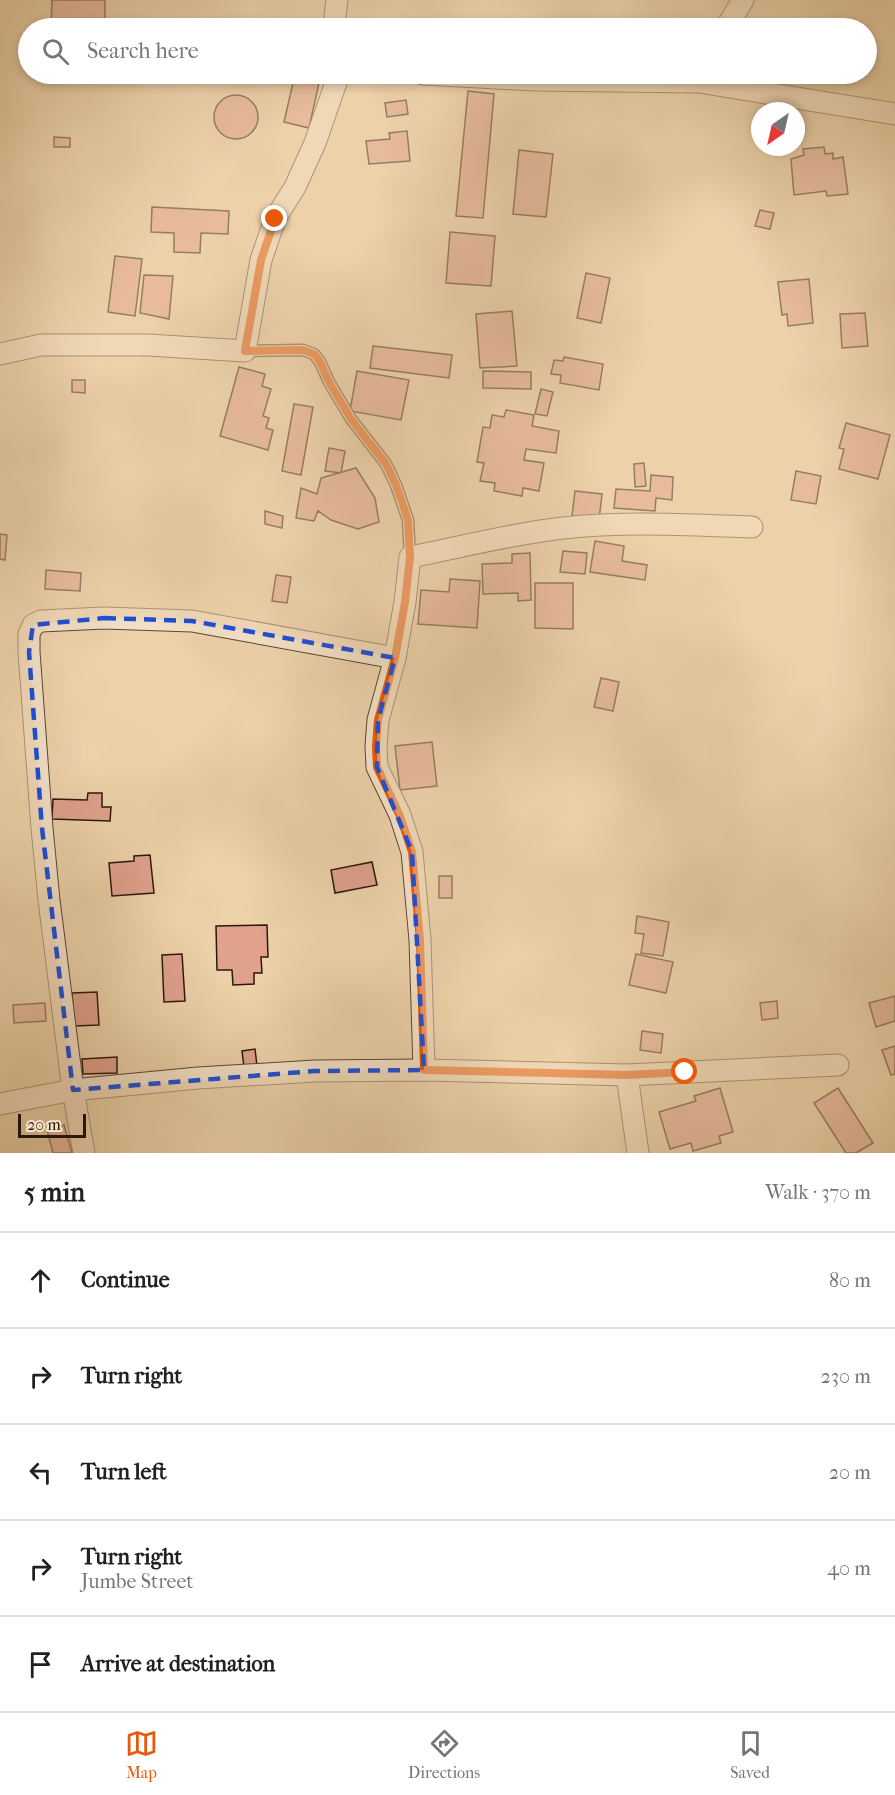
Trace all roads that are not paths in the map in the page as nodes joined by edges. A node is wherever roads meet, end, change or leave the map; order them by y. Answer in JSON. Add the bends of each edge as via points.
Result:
{"nodes":[{"id":1,"x":337,"y":0,"type":"edge"},
{"id":2,"x":336,"y":18,"type":"edge"},
{"id":3,"x":336,"y":84,"type":"edge"},
{"id":4,"x":760,"y":84,"type":"edge"},
{"id":5,"x":895,"y":114,"type":"edge"},
{"id":6,"x":245,"y":351,"type":"junction"},
{"id":7,"x":0,"y":354,"type":"edge"},
{"id":8,"x":752,"y":527,"type":"dead end"},
{"id":9,"x":410,"y":557,"type":"junction"},
{"id":10,"x":395,"y":658,"type":"junction"},
{"id":11,"x":838,"y":1065,"type":"dead end"},
{"id":12,"x":424,"y":1070,"type":"junction"},
{"id":13,"x":627,"y":1075,"type":"junction"},
{"id":14,"x":73,"y":1090,"type":"junction"},
{"id":15,"x":0,"y":1104,"type":"edge"},
{"id":16,"x":84,"y":1153,"type":"edge"},
{"id":17,"x":638,"y":1153,"type":"edge"}],
"edges":[{"from":1,"to":2,"type":"street"},
{"from":3,"to":6,"type":"street","via":[[315,143],[275,219],[261,260]]},
{"from":4,"to":5,"type":"street"},
{"from":6,"to":7,"type":"street","via":[[148,345],[42,345]]},
{"from":6,"to":9,"type":"lane","via":[[303,350],[314,354],[351,419],[386,464],[396,485],[408,520]]},
{"from":8,"to":9,"type":"street","via":[[636,524],[566,528],[513,534]]},
{"from":9,"to":10,"type":"street"},
{"from":10,"to":12,"type":"street","via":[[378,720],[377,767],[412,852],[420,940]]},
{"from":10,"to":14,"type":"street","via":[[192,621],[104,618],[41,621],[33,625],[29,652],[42,828]]},
{"from":11,"to":13,"type":"street"},
{"from":12,"to":13,"type":"street"},
{"from":12,"to":14,"type":"street","via":[[315,1071]]},
{"from":13,"to":17,"type":"street"},
{"from":14,"to":15,"type":"street"},
{"from":14,"to":16,"type":"street"}]}
